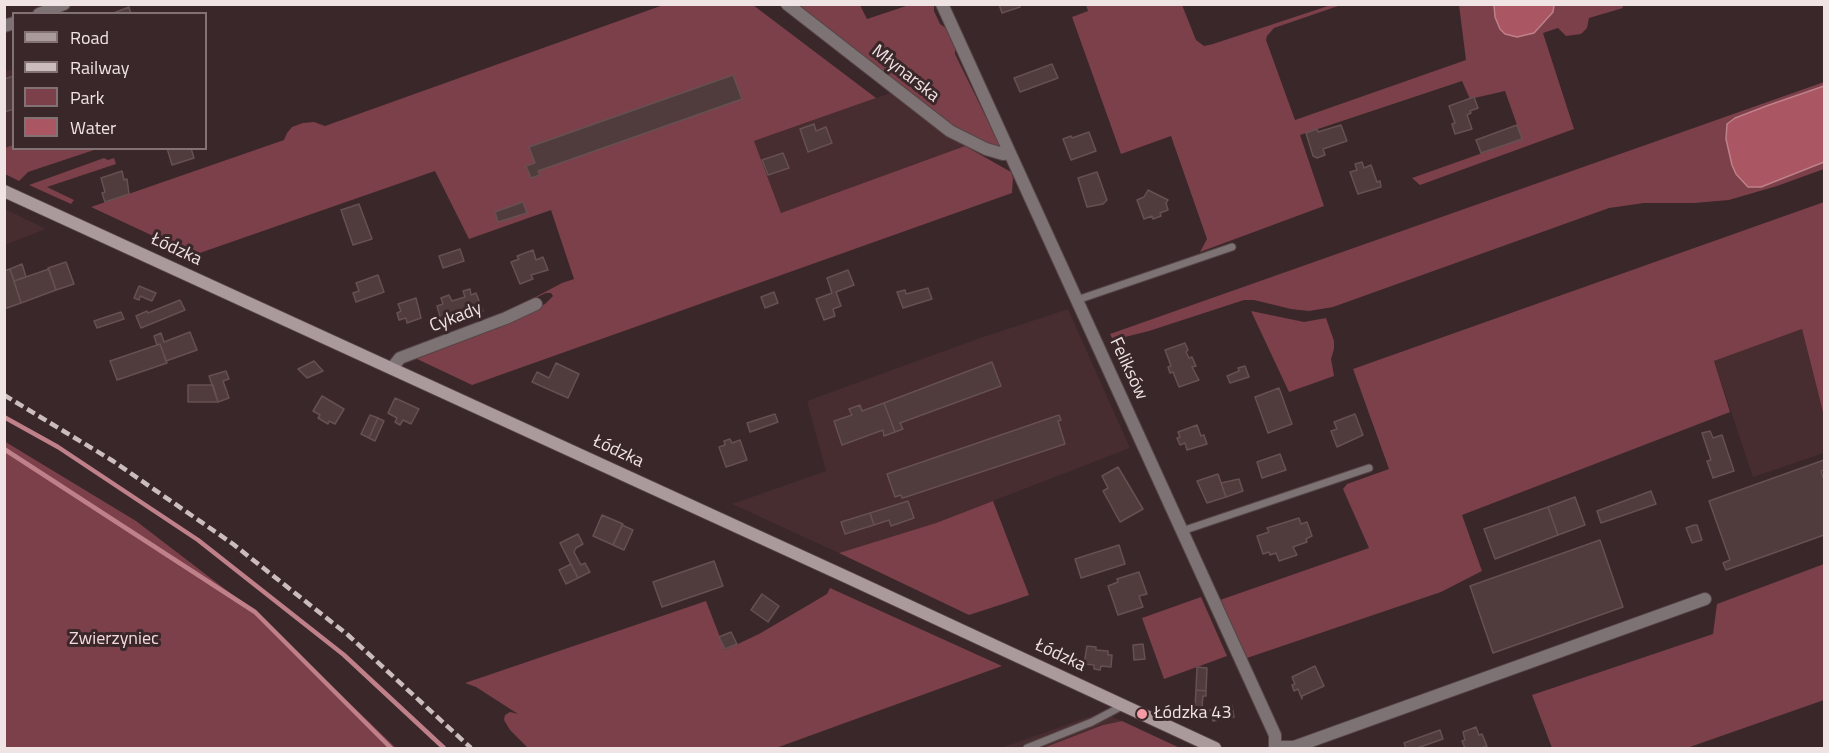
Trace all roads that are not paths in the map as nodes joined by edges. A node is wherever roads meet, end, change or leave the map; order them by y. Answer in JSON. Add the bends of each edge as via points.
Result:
{"nodes":[{"id":1,"x":64,"y":4,"type":"edge"},
{"id":2,"x":787,"y":4,"type":"edge"},
{"id":3,"x":942,"y":4,"type":"edge"},
{"id":4,"x":44,"y":12,"type":"edge"},
{"id":5,"x":1010,"y":153,"type":"junction"},
{"id":6,"x":4,"y":191,"type":"edge"},
{"id":7,"x":1232,"y":247,"type":"dead end"},
{"id":8,"x":1077,"y":300,"type":"junction"},
{"id":9,"x":536,"y":304,"type":"dead end"},
{"id":10,"x":392,"y":368,"type":"junction"},
{"id":11,"x":1369,"y":468,"type":"dead end"},
{"id":12,"x":1182,"y":531,"type":"junction"},
{"id":13,"x":1705,"y":598,"type":"dead end"},
{"id":14,"x":1124,"y":705,"type":"junction"},
{"id":15,"x":1027,"y":748,"type":"edge"},
{"id":16,"x":1215,"y":748,"type":"edge"},
{"id":17,"x":1275,"y":748,"type":"edge"}],
"edges":[{"from":1,"to":4,"type":"street"},
{"from":2,"to":5,"type":"street","name":"Młynarska","via":[[950,131],[986,150]]},
{"from":3,"to":5,"type":"street","name":"Feliksów"},
{"from":5,"to":8,"type":"street","name":"Feliksów"},
{"from":6,"to":10,"type":"main road","name":"Łódzka"},
{"from":7,"to":8,"type":"lane"},
{"from":8,"to":12,"type":"street","name":"Feliksów"},
{"from":9,"to":10,"type":"street","name":"Cykady","via":[[400,358]]},
{"from":10,"to":14,"type":"main road","name":"Łódzka"},
{"from":11,"to":12,"type":"lane"},
{"from":12,"to":17,"type":"street","name":"Feliksów","via":[[1275,735]]},
{"from":13,"to":17,"type":"street","via":[[1294,747]]},
{"from":14,"to":15,"type":"lane"},
{"from":14,"to":16,"type":"main road","name":"Łódzka"}]}
